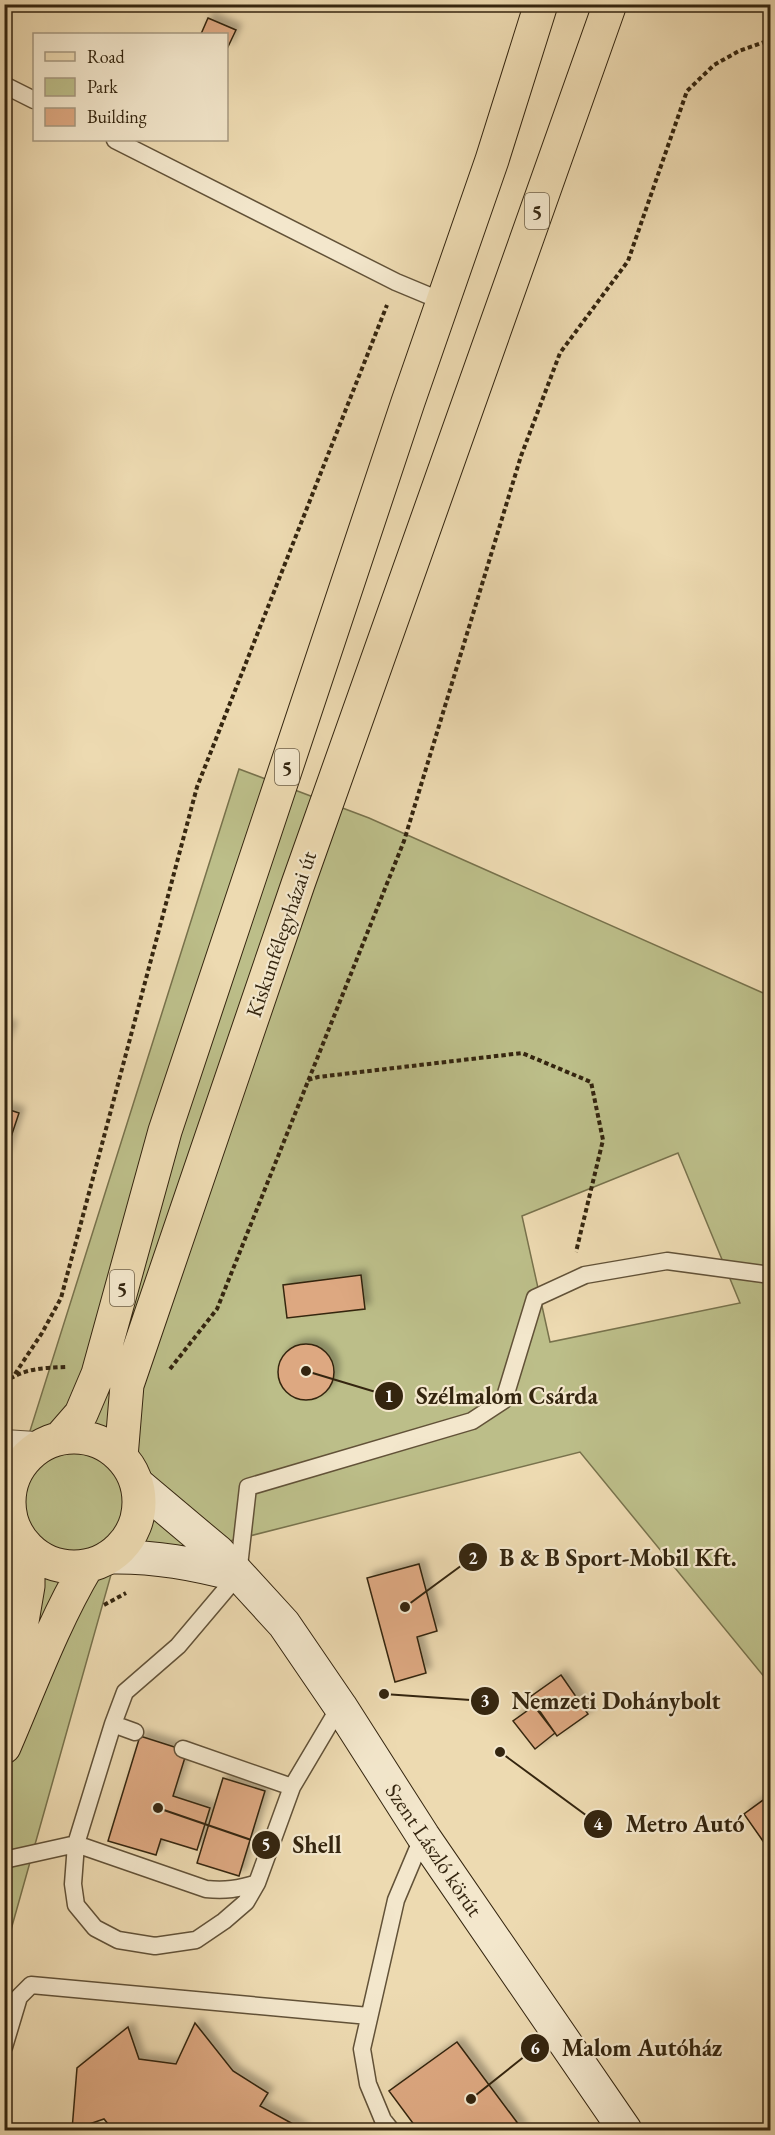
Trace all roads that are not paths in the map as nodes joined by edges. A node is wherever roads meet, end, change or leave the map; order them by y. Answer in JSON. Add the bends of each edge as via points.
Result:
{"nodes":[{"id":1,"x":541,"y":4,"type":"edge"},
{"id":2,"x":610,"y":4,"type":"edge"},
{"id":3,"x":4,"y":85,"type":"edge"},
{"id":4,"x":33,"y":100,"type":"edge"},
{"id":5,"x":117,"y":141,"type":"edge"},
{"id":6,"x":444,"y":302,"type":"junction"},
{"id":7,"x":771,"y":1275,"type":"edge"},
{"id":8,"x":34,"y":1444,"type":"edge"},
{"id":9,"x":129,"y":1471,"type":"junction"},
{"id":10,"x":7,"y":1513,"type":"edge"},
{"id":11,"x":28,"y":1549,"type":"junction"},
{"id":12,"x":98,"y":1561,"type":"junction"},
{"id":13,"x":238,"y":1575,"type":"junction"},
{"id":14,"x":340,"y":1706,"type":"junction"},
{"id":15,"x":4,"y":1723,"type":"edge"},
{"id":16,"x":112,"y":1724,"type":"junction"},
{"id":17,"x":135,"y":1732,"type":"dead end"},
{"id":18,"x":4,"y":1747,"type":"edge"},
{"id":19,"x":183,"y":1749,"type":"dead end"},
{"id":20,"x":292,"y":1787,"type":"junction"},
{"id":21,"x":423,"y":1836,"type":"junction"},
{"id":22,"x":75,"y":1844,"type":"junction"},
{"id":23,"x":4,"y":1860,"type":"edge"},
{"id":24,"x":257,"y":1883,"type":"junction"},
{"id":25,"x":369,"y":2016,"type":"junction"},
{"id":26,"x":4,"y":2048,"type":"edge"},
{"id":27,"x":391,"y":2130,"type":"edge"},
{"id":28,"x":625,"y":2130,"type":"edge"}],
"edges":[{"from":1,"to":6,"type":"main road","number":"5"},
{"from":2,"to":9,"type":"main road","name":"Kiskunfélegyházai út","number":"5","via":[[298,884],[127,1385]]},
{"from":3,"to":4,"type":"lane"},
{"from":5,"to":6,"type":"lane","via":[[396,282]]},
{"from":6,"to":8,"type":"main road","name":"Kiskunfélegyházai út","number":"5","via":[[165,1131],[98,1374],[81,1414]]},
{"from":7,"to":13,"type":"lane","via":[[667,1261],[585,1275],[534,1298],[504,1400],[472,1421],[248,1487]]},
{"from":8,"to":9,"type":"main road","via":[[78,1436],[94,1439],[109,1446]]},
{"from":8,"to":10,"type":"main road","number":"5","via":[[12,1478]]},
{"from":9,"to":12,"type":"main road","number":"5","via":[[140,1498],[135,1525],[125,1542]]},
{"from":9,"to":13,"type":"street","name":"Szent László körút"},
{"from":10,"to":11,"type":"main road","number":"5"},
{"from":11,"to":12,"type":"main road","number":"5","via":[[40,1558],[71,1568]]},
{"from":11,"to":15,"type":"main road","via":[[28,1586]]},
{"from":12,"to":13,"type":"street","via":[[142,1556]]},
{"from":12,"to":18,"type":"main road","number":"5","via":[[73,1589]]},
{"from":13,"to":14,"type":"street","name":"Szent László körút","via":[[284,1624]]},
{"from":13,"to":16,"type":"lane","via":[[178,1646],[125,1692]]},
{"from":14,"to":20,"type":"lane"},
{"from":14,"to":21,"type":"street","name":"Szent László körút"},
{"from":16,"to":17,"type":"lane"},
{"from":16,"to":22,"type":"lane"},
{"from":19,"to":20,"type":"lane"},
{"from":20,"to":24,"type":"lane"},
{"from":21,"to":25,"type":"lane","via":[[396,1900]]},
{"from":21,"to":28,"type":"street","name":"Szent László körút"},
{"from":22,"to":23,"type":"lane"},
{"from":22,"to":24,"type":"lane","via":[[206,1889],[224,1891]]},
{"from":22,"to":24,"type":"lane","via":[[76,1905],[95,1928],[118,1940],[155,1946],[196,1940],[246,1902]]},
{"from":25,"to":26,"type":"lane","via":[[31,1985],[19,1997]]},
{"from":25,"to":27,"type":"lane","via":[[362,2049],[368,2084]]}]}
